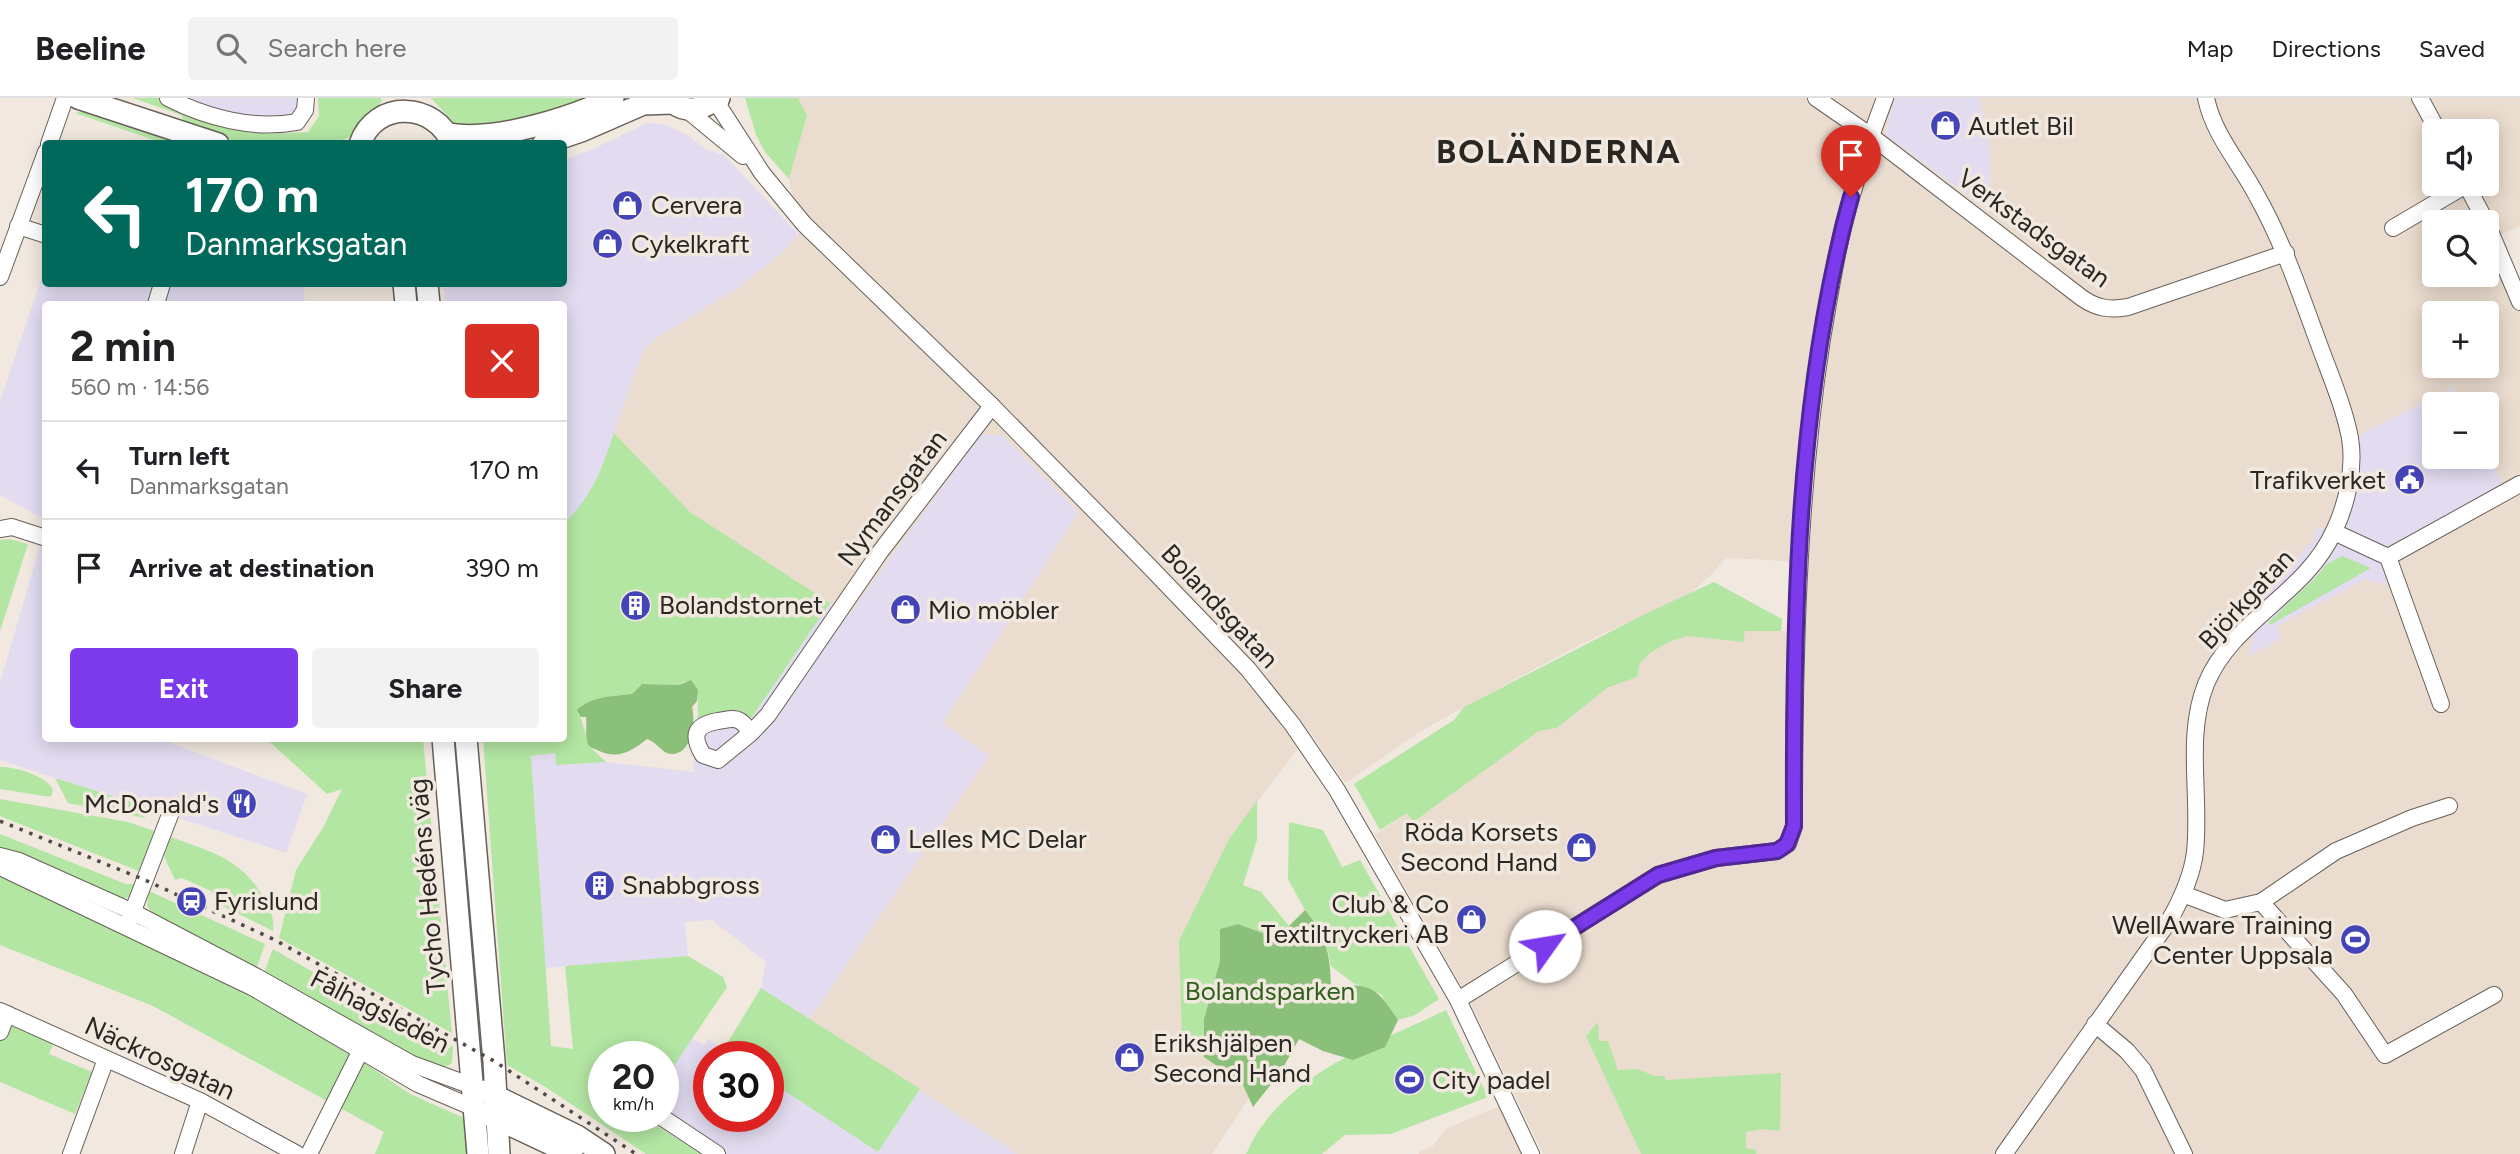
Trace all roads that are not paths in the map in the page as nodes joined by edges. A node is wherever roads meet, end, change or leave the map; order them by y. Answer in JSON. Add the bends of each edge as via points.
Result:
{"nodes":[{"id":1,"x":65,"y":98,"type":"edge"},
{"id":2,"x":78,"y":98,"type":"edge"},
{"id":3,"x":168,"y":98,"type":"edge"},
{"id":4,"x":306,"y":98,"type":"edge"},
{"id":5,"x":613,"y":98,"type":"edge"},
{"id":6,"x":719,"y":98,"type":"edge"},
{"id":7,"x":1816,"y":98,"type":"edge"},
{"id":8,"x":1885,"y":98,"type":"edge"},
{"id":9,"x":2206,"y":98,"type":"edge"},
{"id":10,"x":2420,"y":98,"type":"edge"},
{"id":11,"x":675,"y":103,"type":"edge"},
{"id":12,"x":424,"y":106,"type":"edge"},
{"id":13,"x":384,"y":107,"type":"edge"},
{"id":14,"x":2431,"y":119,"type":"edge"},
{"id":15,"x":1871,"y":136,"type":"junction"},
{"id":16,"x":451,"y":139,"type":"edge"},
{"id":17,"x":49,"y":140,"type":"edge"},
{"id":18,"x":206,"y":140,"type":"edge"},
{"id":19,"x":359,"y":140,"type":"edge"},
{"id":20,"x":555,"y":140,"type":"edge"},
{"id":21,"x":42,"y":163,"type":"edge"},
{"id":22,"x":762,"y":173,"type":"junction"},
{"id":23,"x":2446,"y":196,"type":"edge"},
{"id":24,"x":18,"y":226,"type":"junction"},
{"id":25,"x":2393,"y":228,"type":"dead end"},
{"id":26,"x":42,"y":234,"type":"edge"},
{"id":27,"x":2499,"y":248,"type":"edge"},
{"id":28,"x":2286,"y":253,"type":"junction"},
{"id":29,"x":0,"y":277,"type":"edge"},
{"id":30,"x":2516,"y":281,"type":"edge"},
{"id":31,"x":2520,"y":302,"type":"edge"},
{"id":32,"x":992,"y":406,"type":"junction"},
{"id":33,"x":2520,"y":484,"type":"edge"},
{"id":34,"x":0,"y":529,"type":"edge"},
{"id":35,"x":2334,"y":532,"type":"junction"},
{"id":36,"x":42,"y":537,"type":"edge"},
{"id":37,"x":2388,"y":557,"type":"junction"},
{"id":38,"x":2441,"y":704,"type":"dead end"},
{"id":39,"x":751,"y":733,"type":"junction"},
{"id":40,"x":443,"y":742,"type":"edge"},
{"id":41,"x":466,"y":742,"type":"edge"},
{"id":42,"x":2449,"y":806,"type":"dead end"},
{"id":43,"x":173,"y":807,"type":"dead end"},
{"id":44,"x":0,"y":856,"type":"edge"},
{"id":45,"x":0,"y":867,"type":"edge"},
{"id":46,"x":2183,"y":894,"type":"junction"},
{"id":47,"x":2261,"y":902,"type":"junction"},
{"id":48,"x":130,"y":919,"type":"junction"},
{"id":49,"x":2494,"y":995,"type":"dead end"},
{"id":50,"x":1458,"y":1000,"type":"junction"},
{"id":51,"x":3,"y":1013,"type":"edge"},
{"id":52,"x":2095,"y":1024,"type":"junction"},
{"id":53,"x":0,"y":1032,"type":"edge"},
{"id":54,"x":364,"y":1045,"type":"junction"},
{"id":55,"x":469,"y":1047,"type":"junction"},
{"id":56,"x":106,"y":1059,"type":"junction"},
{"id":57,"x":432,"y":1071,"type":"junction"},
{"id":58,"x":472,"y":1086,"type":"junction"},
{"id":59,"x":495,"y":1095,"type":"junction"},
{"id":60,"x":200,"y":1101,"type":"junction"},
{"id":61,"x":474,"y":1108,"type":"junction"},
{"id":62,"x":496,"y":1117,"type":"junction"},
{"id":63,"x":679,"y":1128,"type":"edge"},
{"id":64,"x":551,"y":1143,"type":"junction"},
{"id":65,"x":71,"y":1154,"type":"edge"},
{"id":66,"x":183,"y":1154,"type":"edge"},
{"id":67,"x":297,"y":1154,"type":"edge"},
{"id":68,"x":309,"y":1154,"type":"edge"},
{"id":69,"x":478,"y":1154,"type":"edge"},
{"id":70,"x":499,"y":1154,"type":"edge"},
{"id":71,"x":524,"y":1154,"type":"edge"},
{"id":72,"x":572,"y":1154,"type":"edge"},
{"id":73,"x":604,"y":1154,"type":"edge"},
{"id":74,"x":718,"y":1154,"type":"edge"},
{"id":75,"x":1531,"y":1154,"type":"edge"},
{"id":76,"x":2004,"y":1154,"type":"edge"},
{"id":77,"x":2184,"y":1154,"type":"edge"}],
"edges":[{"from":1,"to":17,"type":"street"},
{"from":2,"to":18,"type":"main road"},
{"from":3,"to":4,"type":"street","via":[[231,121],[279,125],[297,122]]},
{"from":5,"to":16,"type":"main road","via":[[546,123]]},
{"from":6,"to":11,"type":"main road","via":[[706,107]]},
{"from":6,"to":22,"type":"street","name":"Bolandsgatan","via":[[720,107]]},
{"from":7,"to":15,"type":"street","name":"Verkstadsgatan"},
{"from":8,"to":15,"type":"street"},
{"from":9,"to":28,"type":"street","name":"Björkgatan","via":[[2221,139],[2257,195]]},
{"from":10,"to":14,"type":"street"},
{"from":11,"to":20,"type":"main road","via":[[643,104]]},
{"from":11,"to":22,"type":"street","name":"Bolandsgatan"},
{"from":12,"to":13,"type":"main road","via":[[396,111]]},
{"from":12,"to":16,"type":"main road"},
{"from":13,"to":19,"type":"main road"},
{"from":15,"to":28,"type":"street","name":"Verkstadsgatan","via":[[2098,307],[2128,307]]},
{"from":15,"to":50,"type":"street","via":[[1844,221],[1812,403],[1794,672],[1792,836],[1777,851],[1716,858],[1658,875]]},
{"from":21,"to":24,"type":"street"},
{"from":22,"to":32,"type":"street","name":"Bolandsgatan","via":[[804,224]]},
{"from":23,"to":25,"type":"street"},
{"from":24,"to":26,"type":"street"},
{"from":24,"to":29,"type":"street"},
{"from":27,"to":30,"type":"street"},
{"from":28,"to":35,"type":"street","name":"Björkgatan","via":[[2350,439],[2350,482]]},
{"from":30,"to":31,"type":"street"},
{"from":32,"to":39,"type":"street","name":"Nymansgatan","via":[[880,552]]},
{"from":32,"to":50,"type":"street","name":"Bolandsgatan","via":[[1210,628],[1292,724],[1337,790]]},
{"from":33,"to":37,"type":"street"},
{"from":34,"to":36,"type":"street","via":[[12,527]]},
{"from":35,"to":37,"type":"street"},
{"from":35,"to":46,"type":"street","name":"Björkgatan","via":[[2295,585],[2218,659],[2205,685],[2196,749],[2195,854]]},
{"from":37,"to":38,"type":"street"},
{"from":39,"to":39,"type":"street","name":"Nymansgatan","via":[[718,760],[703,755],[696,745],[701,726],[736,719]]},
{"from":40,"to":55,"type":"main road","name":"Tycho Hedéns väg"},
{"from":41,"to":59,"type":"main road","name":"Tycho Hedéns väg"},
{"from":42,"to":47,"type":"street","via":[[2336,851]]},
{"from":43,"to":48,"type":"street"},
{"from":44,"to":48,"type":"street","name":"Fålhagsleden","via":[[19,861]]},
{"from":45,"to":48,"type":"street","name":"Fålhagsleden"},
{"from":46,"to":47,"type":"street","via":[[2225,910]]},
{"from":46,"to":52,"type":"street","name":"Björkgatan","via":[[2169,921]]},
{"from":47,"to":49,"type":"street","via":[[2344,995],[2385,1055]]},
{"from":48,"to":54,"type":"street","name":"Fålhagsleden"},
{"from":50,"to":75,"type":"street","name":"Bolandsgatan"},
{"from":51,"to":53,"type":"street"},
{"from":51,"to":56,"type":"street","name":"Näckrosgatan"},
{"from":52,"to":76,"type":"street","name":"Björkgatan"},
{"from":52,"to":77,"type":"street","via":[[2143,1070]]},
{"from":54,"to":57,"type":"street","name":"Fålhagsleden"},
{"from":54,"to":61,"type":"street","name":"Fålhagsleden","via":[[418,1084]]},
{"from":54,"to":68,"type":"street"},
{"from":55,"to":57,"type":"street","via":[[454,1070]]},
{"from":55,"to":58,"type":"main road","name":"Tycho Hedéns väg"},
{"from":56,"to":60,"type":"street","name":"Näckrosgatan"},
{"from":56,"to":65,"type":"street"},
{"from":57,"to":58,"type":"street","name":"Fålhagsleden"},
{"from":58,"to":59,"type":"main road","name":"Fålhagsleden"},
{"from":58,"to":61,"type":"main road","name":"Tycho Hedéns väg"},
{"from":59,"to":62,"type":"main road","name":"Tycho Hedéns väg"},
{"from":59,"to":73,"type":"main road","name":"Fålhagsleden"},
{"from":60,"to":66,"type":"street"},
{"from":60,"to":67,"type":"street","name":"Näckrosgatan"},
{"from":61,"to":62,"type":"main road","name":"Fålhagsleden"},
{"from":61,"to":69,"type":"main road","name":"Tycho Hedéns väg"},
{"from":62,"to":64,"type":"main road","name":"Fålhagsleden"},
{"from":62,"to":70,"type":"main road","name":"Tycho Hedéns väg"},
{"from":63,"to":74,"type":"street"},
{"from":64,"to":71,"type":"main road"},
{"from":64,"to":72,"type":"main road","name":"Fålhagsleden"}]}
